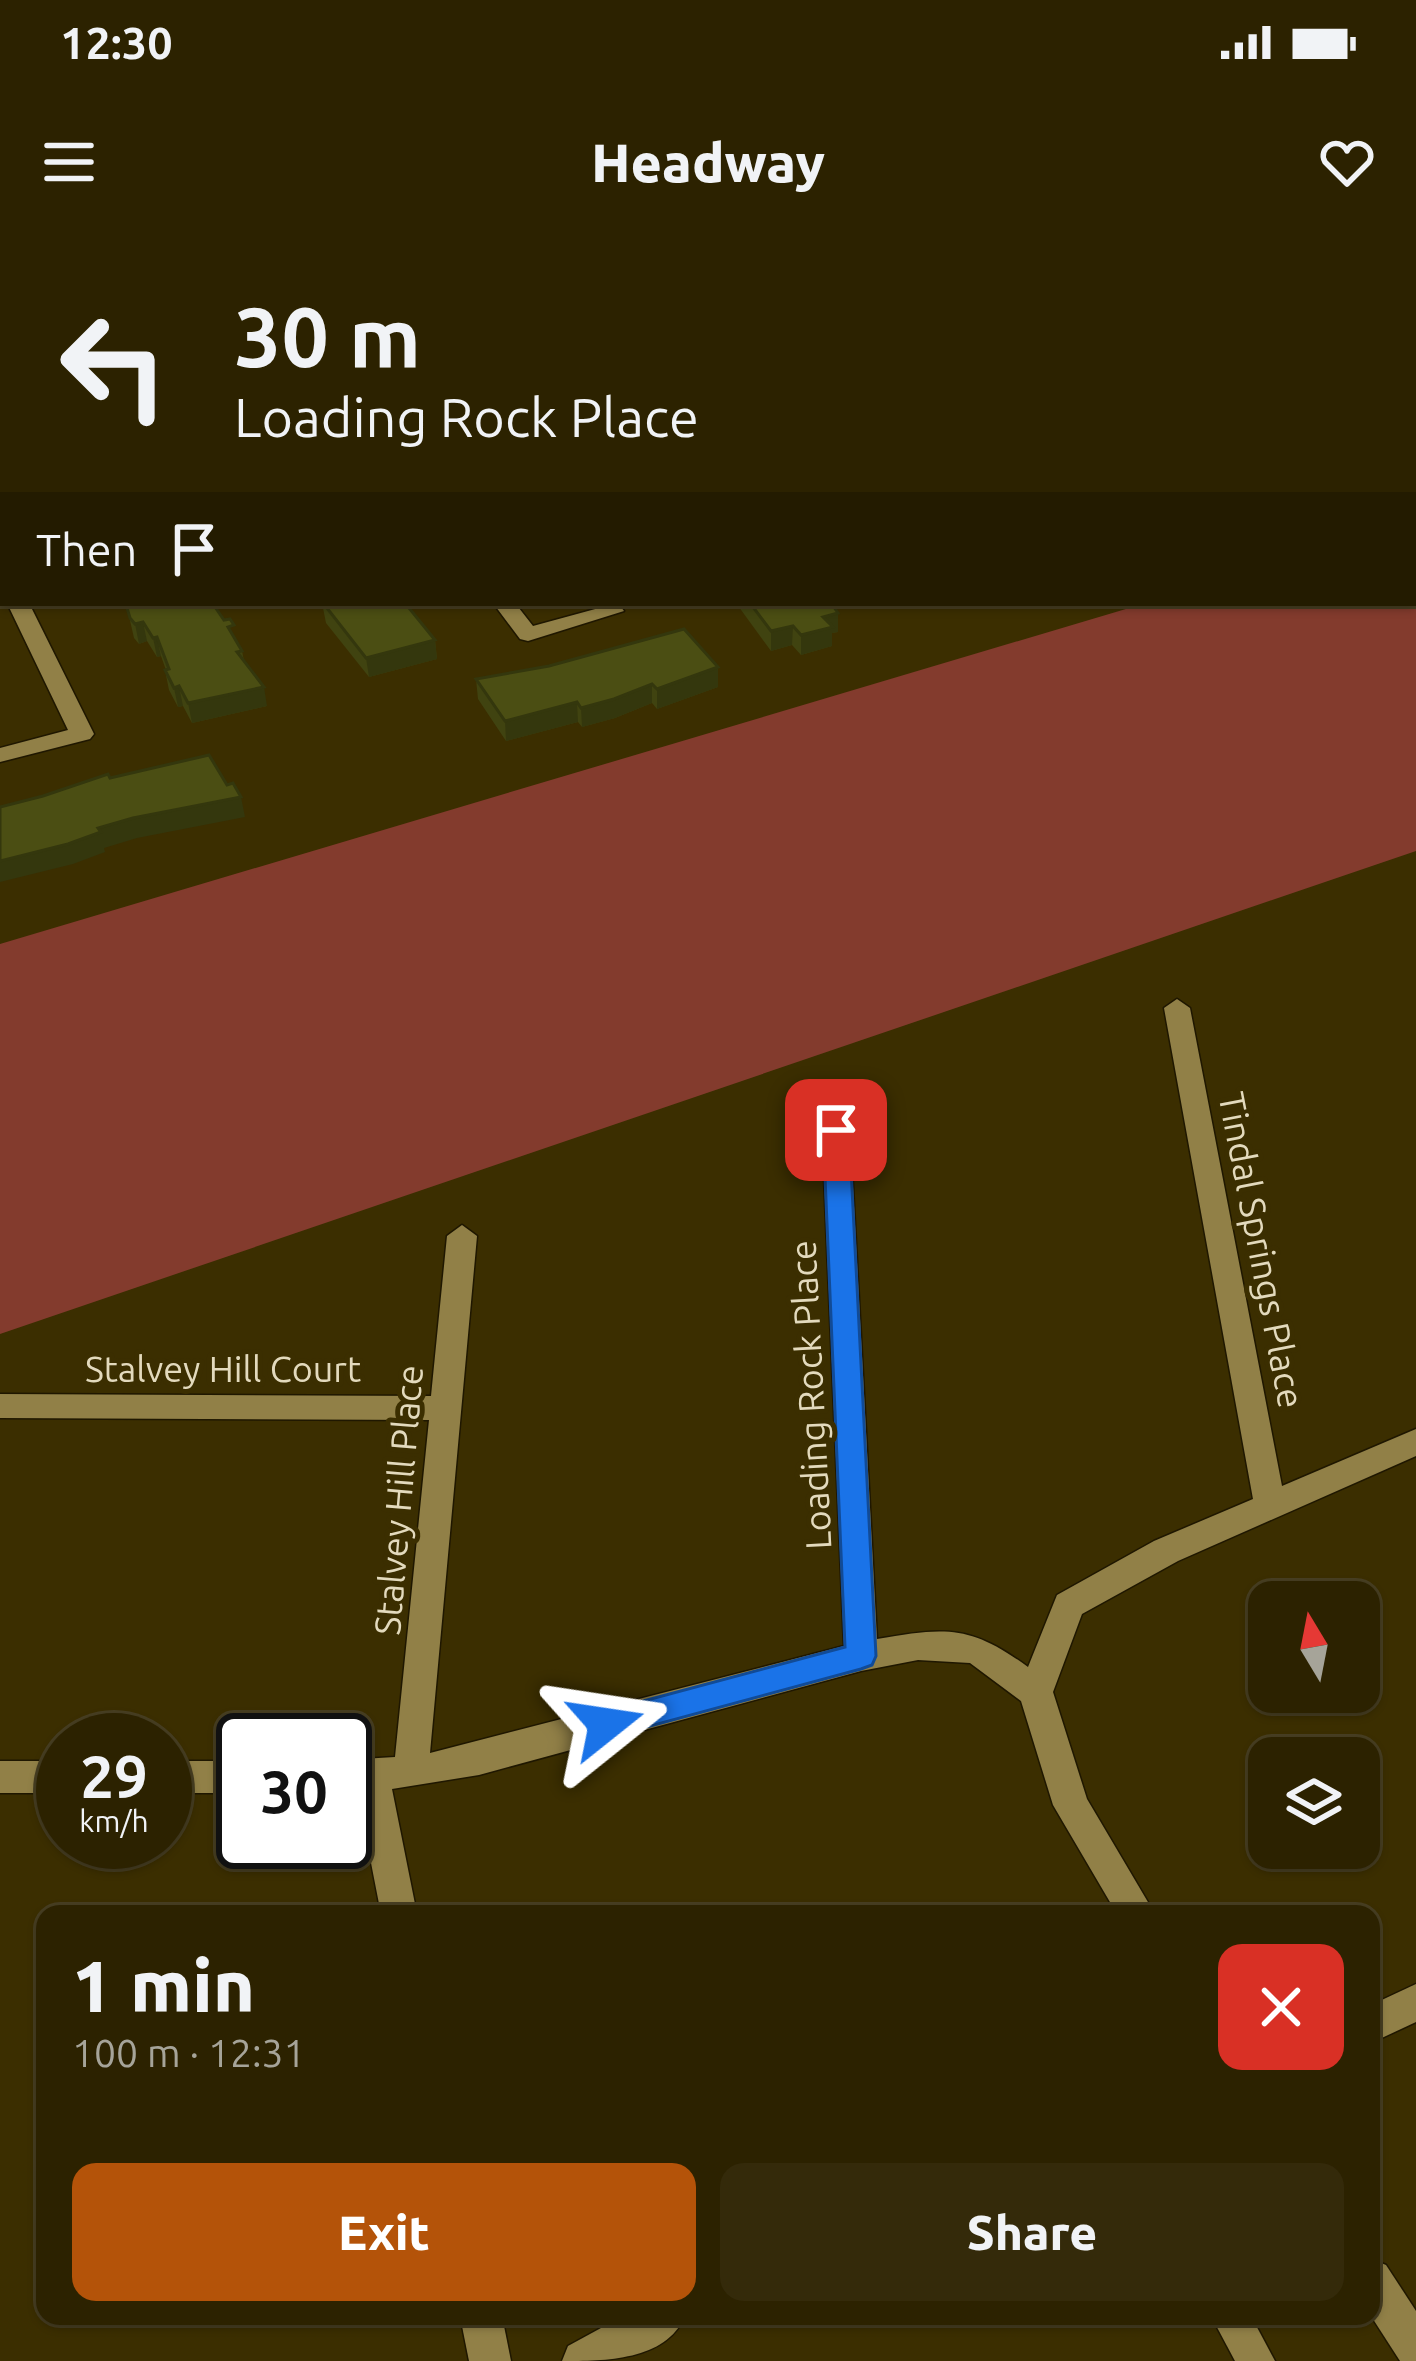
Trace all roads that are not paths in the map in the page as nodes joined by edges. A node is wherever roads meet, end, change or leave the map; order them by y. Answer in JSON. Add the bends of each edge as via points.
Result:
{"nodes":[{"id":1,"x":18,"y":606,"type":"edge"},
{"id":2,"x":506,"y":606,"type":"edge"},
{"id":3,"x":609,"y":606,"type":"edge"},
{"id":4,"x":0,"y":755,"type":"edge"},
{"id":5,"x":1177,"y":1008,"type":"dead end"},
{"id":6,"x":836,"y":1130,"type":"dead end"},
{"id":7,"x":463,"y":1236,"type":"dead end"},
{"id":8,"x":0,"y":1406,"type":"edge"},
{"id":9,"x":445,"y":1408,"type":"junction"},
{"id":10,"x":1416,"y":1442,"type":"edge"},
{"id":11,"x":1270,"y":1506,"type":"junction"},
{"id":12,"x":861,"y":1656,"type":"junction"},
{"id":13,"x":1036,"y":1692,"type":"junction"},
{"id":14,"x":412,"y":1772,"type":"junction"},
{"id":15,"x":372,"y":1774,"type":"edge"},
{"id":16,"x":0,"y":1777,"type":"edge"},
{"id":17,"x":36,"y":1777,"type":"edge"},
{"id":18,"x":372,"y":1822,"type":"edge"},
{"id":19,"x":396,"y":1905,"type":"edge"},
{"id":20,"x":1132,"y":1905,"type":"edge"},
{"id":21,"x":1416,"y":2002,"type":"edge"},
{"id":22,"x":1380,"y":2020,"type":"edge"},
{"id":23,"x":1380,"y":2294,"type":"edge"},
{"id":24,"x":483,"y":2325,"type":"edge"},
{"id":25,"x":654,"y":2325,"type":"edge"},
{"id":26,"x":1235,"y":2325,"type":"edge"},
{"id":27,"x":1416,"y":2348,"type":"edge"},
{"id":28,"x":627,"y":2350,"type":"edge"},
{"id":29,"x":490,"y":2361,"type":"edge"},
{"id":30,"x":583,"y":2361,"type":"edge"},
{"id":31,"x":1256,"y":2361,"type":"edge"}],
"edges":[{"from":1,"to":4,"type":"street","via":[[82,734]]},
{"from":2,"to":3,"type":"street","via":[[529,634],[613,611]]},
{"from":5,"to":11,"type":"street","name":"Tindal Springs Place"},
{"from":6,"to":12,"type":"street","name":"Loading Rock Place"},
{"from":7,"to":9,"type":"street","name":"Stalvey Hill Place"},
{"from":8,"to":9,"type":"street","name":"Stalvey Hill Court"},
{"from":9,"to":14,"type":"street","name":"Stalvey Hill Place"},
{"from":10,"to":11,"type":"street"},
{"from":11,"to":13,"type":"street","via":[[1166,1550],[1069,1605]]},
{"from":12,"to":13,"type":"street","via":[[919,1646],[977,1649]]},
{"from":12,"to":14,"type":"street"},
{"from":13,"to":20,"type":"street","via":[[1071,1805]]},
{"from":14,"to":15,"type":"street"},
{"from":16,"to":17,"type":"street"},
{"from":18,"to":19,"type":"street"},
{"from":21,"to":22,"type":"street"},
{"from":23,"to":27,"type":"street"},
{"from":24,"to":29,"type":"street"},
{"from":25,"to":28,"type":"street"},
{"from":26,"to":31,"type":"lane"},
{"from":28,"to":30,"type":"street"}]}
